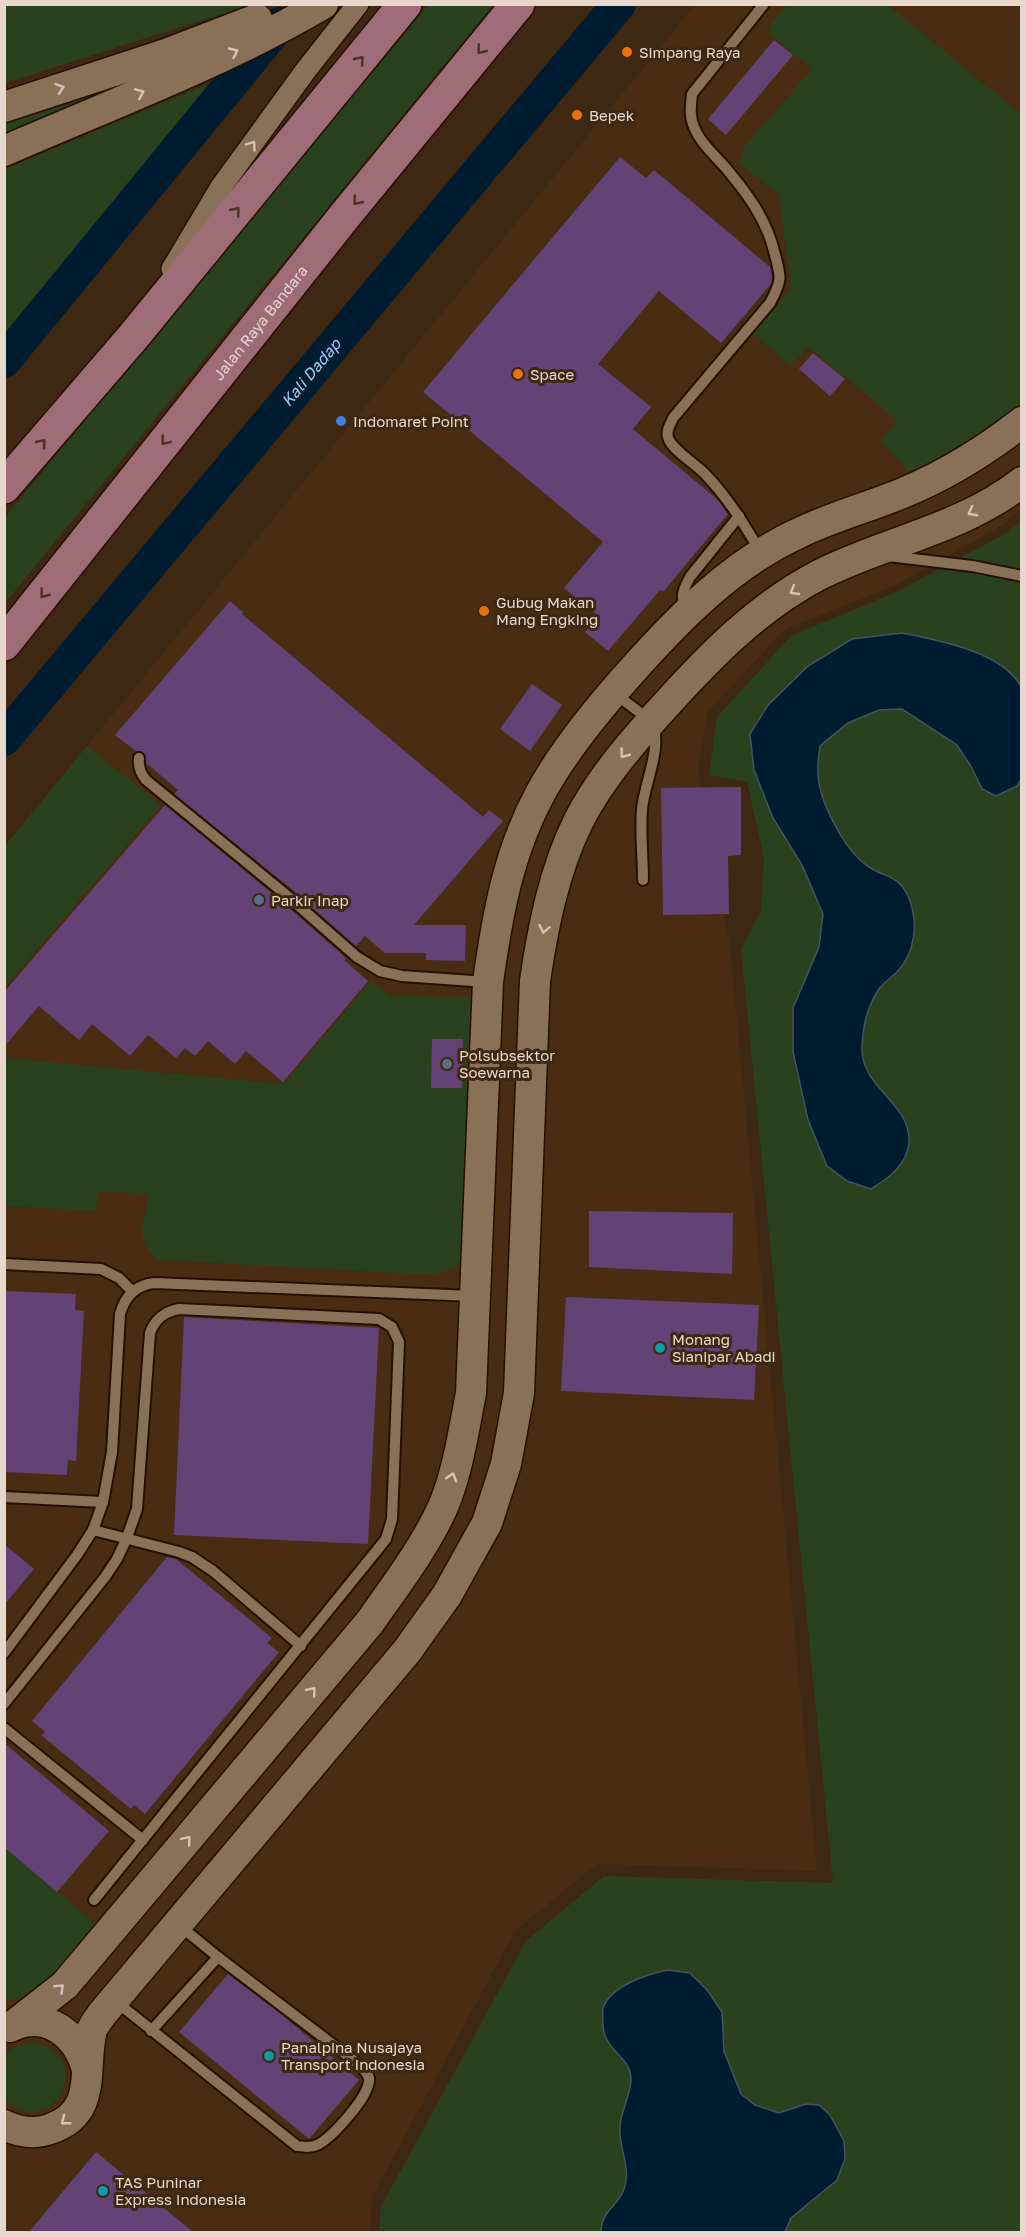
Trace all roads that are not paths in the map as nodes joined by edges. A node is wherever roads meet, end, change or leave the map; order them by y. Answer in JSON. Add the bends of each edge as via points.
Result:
{"nodes":[{"id":1,"x":290,"y":4,"type":"edge"},
{"id":2,"x":323,"y":4,"type":"edge"},
{"id":3,"x":358,"y":4,"type":"edge"},
{"id":4,"x":405,"y":4,"type":"edge"},
{"id":5,"x":518,"y":4,"type":"edge"},
{"id":6,"x":764,"y":4,"type":"edge"},
{"id":7,"x":173,"y":65,"type":"junction"},
{"id":8,"x":4,"y":107,"type":"edge"},
{"id":9,"x":4,"y":151,"type":"edge"},
{"id":10,"x":133,"y":337,"type":"junction"},
{"id":11,"x":1022,"y":422,"type":"edge"},
{"id":12,"x":1019,"y":486,"type":"edge"},
{"id":13,"x":4,"y":487,"type":"edge"},
{"id":14,"x":739,"y":516,"type":"junction"},
{"id":15,"x":761,"y":554,"type":"junction"},
{"id":16,"x":870,"y":554,"type":"junction"},
{"id":17,"x":1022,"y":576,"type":"edge"},
{"id":18,"x":687,"y":612,"type":"junction"},
{"id":19,"x":4,"y":644,"type":"edge"},
{"id":20,"x":613,"y":692,"type":"junction"},
{"id":21,"x":651,"y":721,"type":"junction"},
{"id":22,"x":139,"y":758,"type":"dead end"},
{"id":23,"x":643,"y":880,"type":"dead end"},
{"id":24,"x":488,"y":982,"type":"junction"},
{"id":25,"x":4,"y":1264,"type":"edge"},
{"id":26,"x":133,"y":1292,"type":"junction"},
{"id":27,"x":474,"y":1296,"type":"junction"},
{"id":28,"x":521,"y":1298,"type":"junction"},
{"id":29,"x":4,"y":1497,"type":"edge"},
{"id":30,"x":104,"y":1502,"type":"junction"},
{"id":31,"x":442,"y":1509,"type":"junction"},
{"id":32,"x":93,"y":1530,"type":"junction"},
{"id":33,"x":484,"y":1530,"type":"junction"},
{"id":34,"x":126,"y":1540,"type":"junction"},
{"id":35,"x":370,"y":1622,"type":"junction"},
{"id":36,"x":301,"y":1646,"type":"junction"},
{"id":37,"x":407,"y":1651,"type":"junction"},
{"id":38,"x":4,"y":1653,"type":"edge"},
{"id":39,"x":4,"y":1704,"type":"edge"},
{"id":40,"x":4,"y":1728,"type":"edge"},
{"id":41,"x":143,"y":1840,"type":"junction"},
{"id":42,"x":94,"y":1900,"type":"dead end"},
{"id":43,"x":178,"y":1924,"type":"junction"},
{"id":44,"x":218,"y":1957,"type":"junction"},
{"id":45,"x":114,"y":2000,"type":"junction"},
{"id":46,"x":9,"y":2027,"type":"edge"},
{"id":47,"x":152,"y":2031,"type":"junction"},
{"id":48,"x":87,"y":2070,"type":"junction"},
{"id":49,"x":4,"y":2126,"type":"edge"}],
"edges":[{"from":1,"to":7,"type":"street","via":[[232,30]]},
{"from":7,"to":2,"type":"street","one_way":true,"via":[[280,29]]},
{"from":10,"to":3,"type":"street","one_way":true,"via":[[221,187]]},
{"from":10,"to":4,"type":"main road","one_way":true},
{"from":5,"to":19,"type":"main road","name":"Jalan Raya Bandara","one_way":true},
{"from":6,"to":14,"type":"lane","via":[[693,94],[690,110],[706,146],[765,222],[781,284],[770,303],[673,418],[667,435]]},
{"from":8,"to":7,"type":"street","one_way":true},
{"from":9,"to":7,"type":"street","one_way":true},
{"from":13,"to":10,"type":"main road","one_way":true},
{"from":11,"to":15,"type":"street","via":[[947,473],[798,533]]},
{"from":12,"to":16,"type":"street","one_way":true,"via":[[970,514]]},
{"from":14,"to":15,"type":"lane"},
{"from":14,"to":18,"type":"lane","via":[[683,589],[681,596]]},
{"from":15,"to":18,"type":"street"},
{"from":16,"to":17,"type":"lane"},
{"from":16,"to":21,"type":"street","one_way":true,"via":[[821,574],[752,618],[723,643]]},
{"from":18,"to":20,"type":"street"},
{"from":20,"to":21,"type":"lane"},
{"from":20,"to":24,"type":"street","via":[[564,755],[535,805],[508,874]]},
{"from":21,"to":23,"type":"lane","via":[[655,735],[642,808]]},
{"from":21,"to":28,"type":"street","one_way":true,"via":[[579,820],[543,931],[535,981]]},
{"from":22,"to":24,"type":"lane","via":[[138,766],[146,780],[357,957],[380,971],[402,976]]},
{"from":24,"to":27,"type":"street"},
{"from":25,"to":26,"type":"lane","via":[[101,1269],[119,1278]]},
{"from":26,"to":27,"type":"lane","via":[[154,1283]]},
{"from":26,"to":30,"type":"lane","via":[[120,1314],[112,1452]]},
{"from":27,"to":28,"type":"street"},
{"from":31,"to":27,"type":"street","one_way":true,"via":[[471,1393]]},
{"from":28,"to":33,"type":"street","via":[[519,1393],[506,1464]]},
{"from":29,"to":30,"type":"lane"},
{"from":30,"to":32,"type":"lane"},
{"from":31,"to":33,"type":"street"},
{"from":31,"to":35,"type":"street","via":[[410,1566]]},
{"from":32,"to":34,"type":"lane"},
{"from":32,"to":38,"type":"lane"},
{"from":33,"to":37,"type":"street","via":[[447,1595]]},
{"from":34,"to":36,"type":"lane","via":[[192,1557]]},
{"from":34,"to":36,"type":"lane","via":[[137,1509],[150,1333],[163,1314],[179,1309],[379,1319],[389,1323],[399,1342],[390,1529],[380,1550]]},
{"from":34,"to":39,"type":"lane","via":[[105,1576]]},
{"from":35,"to":37,"type":"street"},
{"from":46,"to":35,"type":"street","one_way":true,"via":[[65,1985]]},
{"from":36,"to":41,"type":"lane"},
{"from":37,"to":43,"type":"street"},
{"from":40,"to":41,"type":"lane"},
{"from":41,"to":42,"type":"lane"},
{"from":43,"to":44,"type":"lane"},
{"from":43,"to":45,"type":"street"},
{"from":44,"to":47,"type":"lane"},
{"from":44,"to":47,"type":"lane","via":[[367,2073],[367,2087],[355,2108],[331,2135],[308,2148],[297,2146]]},
{"from":45,"to":47,"type":"lane"},
{"from":45,"to":48,"type":"street","via":[[93,2028]]},
{"from":46,"to":48,"type":"street","via":[[31,2021],[62,2030],[79,2047]]},
{"from":48,"to":49,"type":"street","one_way":true,"via":[[86,2093],[66,2121],[34,2133]]}]}
